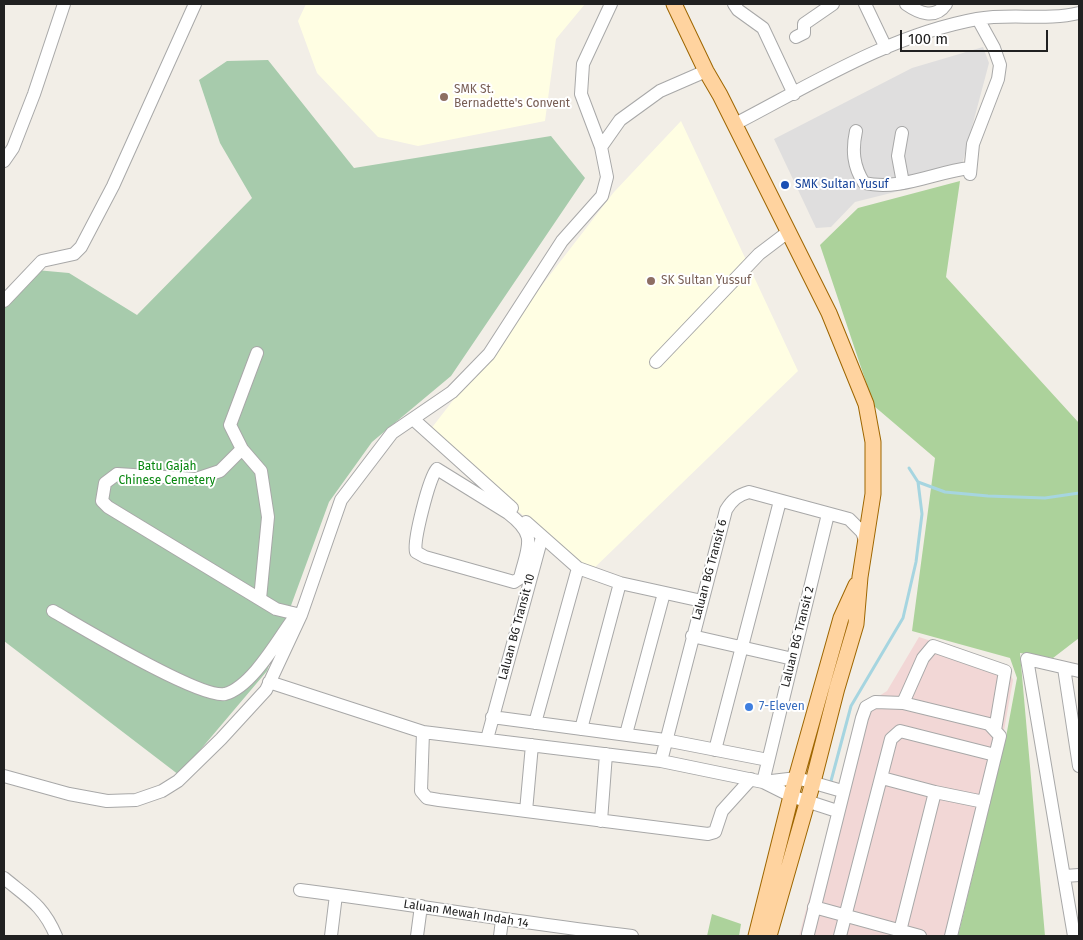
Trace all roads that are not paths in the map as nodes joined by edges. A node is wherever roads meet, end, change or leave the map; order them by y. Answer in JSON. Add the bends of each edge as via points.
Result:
{"nodes":[{"id":1,"x":64,"y":4,"type":"edge"},
{"id":2,"x":195,"y":4,"type":"edge"},
{"id":3,"x":611,"y":4,"type":"edge"},
{"id":4,"x":674,"y":4,"type":"edge"},
{"id":5,"x":734,"y":4,"type":"edge"},
{"id":6,"x":833,"y":4,"type":"edge"},
{"id":7,"x":865,"y":4,"type":"edge"},
{"id":8,"x":906,"y":4,"type":"edge"},
{"id":9,"x":946,"y":4,"type":"edge"},
{"id":10,"x":1079,"y":13,"type":"edge"},
{"id":11,"x":978,"y":19,"type":"junction"},
{"id":12,"x":796,"y":37,"type":"dead end"},
{"id":13,"x":886,"y":48,"type":"junction"},
{"id":14,"x":706,"y":71,"type":"junction"},
{"id":15,"x":794,"y":94,"type":"junction"},
{"id":16,"x":735,"y":124,"type":"junction"},
{"id":17,"x":856,"y":130,"type":"dead end"},
{"id":18,"x":902,"y":133,"type":"dead end"},
{"id":19,"x":601,"y":147,"type":"junction"},
{"id":20,"x":4,"y":162,"type":"edge"},
{"id":21,"x":903,"y":183,"type":"junction"},
{"id":22,"x":788,"y":232,"type":"junction"},
{"id":23,"x":4,"y":301,"type":"edge"},
{"id":24,"x":257,"y":353,"type":"dead end"},
{"id":25,"x":656,"y":362,"type":"dead end"},
{"id":26,"x":413,"y":419,"type":"junction"},
{"id":27,"x":242,"y":449,"type":"junction"},
{"id":28,"x":780,"y":501,"type":"junction"},
{"id":29,"x":872,"y":503,"type":"junction"},
{"id":30,"x":509,"y":509,"type":"junction"},
{"id":31,"x":828,"y":514,"type":"junction"},
{"id":32,"x":849,"y":519,"type":"junction"},
{"id":33,"x":542,"y":537,"type":"junction"},
{"id":34,"x":866,"y":542,"type":"junction"},
{"id":35,"x":578,"y":568,"type":"junction"},
{"id":36,"x":860,"y":577,"type":"junction"},
{"id":37,"x":620,"y":583,"type":"junction"},
{"id":38,"x":664,"y":593,"type":"junction"},
{"id":39,"x":260,"y":599,"type":"junction"},
{"id":40,"x":702,"y":601,"type":"junction"},
{"id":41,"x":53,"y":611,"type":"dead end"},
{"id":42,"x":299,"y":614,"type":"junction"},
{"id":43,"x":692,"y":636,"type":"junction"},
{"id":44,"x":741,"y":647,"type":"junction"},
{"id":45,"x":792,"y":659,"type":"junction"},
{"id":46,"x":1064,"y":668,"type":"junction"},
{"id":47,"x":1079,"y":671,"type":"edge"},
{"id":48,"x":269,"y":682,"type":"junction"},
{"id":49,"x":903,"y":704,"type":"junction"},
{"id":50,"x":492,"y":717,"type":"junction"},
{"id":51,"x":535,"y":723,"type":"junction"},
{"id":52,"x":580,"y":729,"type":"junction"},
{"id":53,"x":995,"y":730,"type":"junction"},
{"id":54,"x":423,"y":732,"type":"junction"},
{"id":55,"x":626,"y":734,"type":"junction"},
{"id":56,"x":487,"y":739,"type":"junction"},
{"id":57,"x":665,"y":740,"type":"junction"},
{"id":58,"x":532,"y":745,"type":"junction"},
{"id":59,"x":715,"y":750,"type":"junction"},
{"id":60,"x":606,"y":754,"type":"junction"},
{"id":61,"x":995,"y":755,"type":"junction"},
{"id":62,"x":768,"y":760,"type":"junction"},
{"id":63,"x":661,"y":761,"type":"junction"},
{"id":64,"x":1079,"y":766,"type":"edge"},
{"id":65,"x":4,"y":776,"type":"edge"},
{"id":66,"x":797,"y":778,"type":"junction"},
{"id":67,"x":882,"y":778,"type":"junction"},
{"id":68,"x":757,"y":780,"type":"junction"},
{"id":69,"x":813,"y":782,"type":"junction"},
{"id":70,"x":842,"y":791,"type":"junction"},
{"id":71,"x":936,"y":792,"type":"junction"},
{"id":72,"x":791,"y":796,"type":"junction"},
{"id":73,"x":807,"y":802,"type":"junction"},
{"id":74,"x":984,"y":802,"type":"junction"},
{"id":75,"x":526,"y":811,"type":"junction"},
{"id":76,"x":837,"y":811,"type":"junction"},
{"id":77,"x":601,"y":821,"type":"junction"},
{"id":78,"x":1079,"y":875,"type":"edge"},
{"id":79,"x":1065,"y":876,"type":"junction"},
{"id":80,"x":4,"y":878,"type":"edge"},
{"id":81,"x":300,"y":890,"type":"dead end"},
{"id":82,"x":336,"y":895,"type":"junction"},
{"id":83,"x":421,"y":906,"type":"junction"},
{"id":84,"x":814,"y":907,"type":"junction"},
{"id":85,"x":844,"y":915,"type":"junction"},
{"id":86,"x":502,"y":920,"type":"junction"},
{"id":87,"x":900,"y":931,"type":"junction"},
{"id":88,"x":808,"y":934,"type":"dead end"},
{"id":89,"x":949,"y":935,"type":"edge"},
{"id":90,"x":56,"y":936,"type":"edge"},
{"id":91,"x":331,"y":936,"type":"edge"},
{"id":92,"x":417,"y":936,"type":"edge"},
{"id":93,"x":500,"y":936,"type":"edge"},
{"id":94,"x":632,"y":936,"type":"edge"},
{"id":95,"x":756,"y":936,"type":"edge"},
{"id":96,"x":769,"y":936,"type":"edge"},
{"id":97,"x":840,"y":936,"type":"edge"},
{"id":98,"x":920,"y":936,"type":"edge"},
{"id":99,"x":1074,"y":936,"type":"edge"}],
"edges":[{"from":1,"to":20,"type":"street","via":[[34,94],[13,148]]},
{"from":2,"to":23,"type":"street","via":[[113,186],[81,247],[74,254],[42,261]]},
{"from":3,"to":19,"type":"street","via":[[582,64],[581,94]]},
{"from":4,"to":14,"type":"main road"},
{"from":5,"to":15,"type":"street","via":[[763,28]]},
{"from":6,"to":12,"type":"street","via":[[804,24],[804,33]]},
{"from":7,"to":13,"type":"street"},
{"from":8,"to":9,"type":"street","via":[[926,14],[936,12]]},
{"from":10,"to":11,"type":"street"},
{"from":11,"to":13,"type":"street","via":[[919,33]]},
{"from":11,"to":21,"type":"street","via":[[1000,65],[998,79],[973,144],[970,171],[951,170]]},
{"from":13,"to":15,"type":"street"},
{"from":14,"to":16,"type":"main road"},
{"from":14,"to":19,"type":"street","via":[[660,91],[620,120]]},
{"from":15,"to":16,"type":"street"},
{"from":16,"to":22,"type":"main road"},
{"from":17,"to":21,"type":"street","via":[[852,148],[856,171],[864,183],[882,187]]},
{"from":18,"to":21,"type":"street","via":[[898,156]]},
{"from":19,"to":26,"type":"street","via":[[606,177],[602,196],[562,241],[488,354],[452,392]]},
{"from":22,"to":25,"type":"street","via":[[759,254]]},
{"from":22,"to":29,"type":"main road","via":[[829,314],[866,404],[873,442]]},
{"from":24,"to":27,"type":"street","via":[[230,425]]},
{"from":26,"to":30,"type":"street"},
{"from":26,"to":42,"type":"street","via":[[392,434],[341,500]]},
{"from":27,"to":39,"type":"street","via":[[261,470],[268,517]]},
{"from":27,"to":39,"type":"street","via":[[220,471],[196,479],[117,474],[105,483],[102,501]]},
{"from":28,"to":31,"type":"street","name":"Laluan BG Transit 6"},
{"from":28,"to":40,"type":"street","name":"Laluan BG Transit 6","via":[[749,492],[738,495],[730,503]]},
{"from":28,"to":44,"type":"street"},
{"from":29,"to":32,"type":"street"},
{"from":29,"to":34,"type":"main road"},
{"from":30,"to":30,"type":"street","via":[[530,537],[517,581],[425,558],[416,552],[421,519],[437,469]]},
{"from":30,"to":33,"type":"street"},
{"from":31,"to":32,"type":"street","name":"Laluan BG Transit 6"},
{"from":31,"to":45,"type":"street","name":"Laluan BG Transit 2"},
{"from":32,"to":34,"type":"street","via":[[862,532]]},
{"from":33,"to":35,"type":"street"},
{"from":33,"to":50,"type":"street","name":"Laluan BG Transit 10"},
{"from":34,"to":36,"type":"main road"},
{"from":35,"to":37,"type":"street"},
{"from":35,"to":51,"type":"street"},
{"from":36,"to":66,"type":"main road","via":[[840,618]]},
{"from":36,"to":69,"type":"main road","via":[[856,624]]},
{"from":37,"to":38,"type":"street"},
{"from":37,"to":52,"type":"street"},
{"from":38,"to":40,"type":"street"},
{"from":38,"to":55,"type":"street"},
{"from":39,"to":42,"type":"street","via":[[276,609]]},
{"from":40,"to":43,"type":"street","name":"Laluan BG Transit 6"},
{"from":41,"to":42,"type":"street","via":[[160,671],[210,693],[224,694],[240,686],[264,661]]},
{"from":42,"to":48,"type":"street"},
{"from":43,"to":44,"type":"street"},
{"from":43,"to":57,"type":"street","name":"Laluan BG Transit 6"},
{"from":44,"to":45,"type":"street"},
{"from":44,"to":59,"type":"street"},
{"from":45,"to":62,"type":"street","name":"Laluan BG Transit 2"},
{"from":46,"to":47,"type":"street"},
{"from":46,"to":64,"type":"street"},
{"from":46,"to":79,"type":"street","via":[[1027,659]]},
{"from":48,"to":54,"type":"street"},
{"from":48,"to":65,"type":"street","via":[[266,690],[221,739],[178,781],[162,792],[136,800],[107,801]]},
{"from":49,"to":53,"type":"street","via":[[989,724]]},
{"from":49,"to":53,"type":"street","via":[[923,658],[934,646],[1005,671]]},
{"from":49,"to":70,"type":"street","via":[[875,702],[866,707]]},
{"from":50,"to":51,"type":"street"},
{"from":50,"to":56,"type":"street","name":"Laluan BG Transit 10"},
{"from":51,"to":52,"type":"street"},
{"from":52,"to":55,"type":"street"},
{"from":53,"to":61,"type":"street","via":[[1000,736]]},
{"from":54,"to":56,"type":"street"},
{"from":54,"to":75,"type":"street","via":[[423,795]]},
{"from":55,"to":57,"type":"street"},
{"from":56,"to":58,"type":"street"},
{"from":57,"to":59,"type":"street"},
{"from":57,"to":63,"type":"street","name":"Laluan BG Transit 6"},
{"from":58,"to":60,"type":"street"},
{"from":58,"to":75,"type":"street"},
{"from":59,"to":62,"type":"street"},
{"from":60,"to":63,"type":"street"},
{"from":60,"to":77,"type":"street"},
{"from":61,"to":67,"type":"street","via":[[900,731],[891,738]]},
{"from":61,"to":74,"type":"street"},
{"from":62,"to":68,"type":"street","name":"Laluan BG Transit 2"},
{"from":63,"to":68,"type":"street"},
{"from":66,"to":68,"type":"street"},
{"from":66,"to":69,"type":"street"},
{"from":66,"to":72,"type":"main road"},
{"from":67,"to":71,"type":"street"},
{"from":67,"to":85,"type":"street"},
{"from":68,"to":72,"type":"street"},
{"from":68,"to":77,"type":"street","via":[[722,811],[714,832],[708,834]]},
{"from":69,"to":70,"type":"street"},
{"from":69,"to":73,"type":"main road"},
{"from":70,"to":76,"type":"street"},
{"from":71,"to":74,"type":"street"},
{"from":71,"to":87,"type":"street"},
{"from":72,"to":73,"type":"street"},
{"from":72,"to":95,"type":"main road"},
{"from":73,"to":76,"type":"street"},
{"from":73,"to":96,"type":"main road"},
{"from":74,"to":89,"type":"street"},
{"from":75,"to":77,"type":"street"},
{"from":76,"to":84,"type":"street"},
{"from":78,"to":79,"type":"street"},
{"from":79,"to":99,"type":"street"},
{"from":80,"to":90,"type":"street","via":[[48,917]]},
{"from":81,"to":82,"type":"street","name":"Laluan Mewah Indah 14"},
{"from":82,"to":83,"type":"street","name":"Laluan Mewah Indah 14"},
{"from":82,"to":91,"type":"street"},
{"from":83,"to":86,"type":"street","name":"Laluan Mewah Indah 14"},
{"from":83,"to":92,"type":"street"},
{"from":84,"to":85,"type":"street"},
{"from":84,"to":88,"type":"street"},
{"from":85,"to":87,"type":"street"},
{"from":85,"to":97,"type":"street"},
{"from":86,"to":93,"type":"street"},
{"from":86,"to":94,"type":"street","name":"Laluan Mewah Indah 14"},
{"from":87,"to":98,"type":"street"}]}
